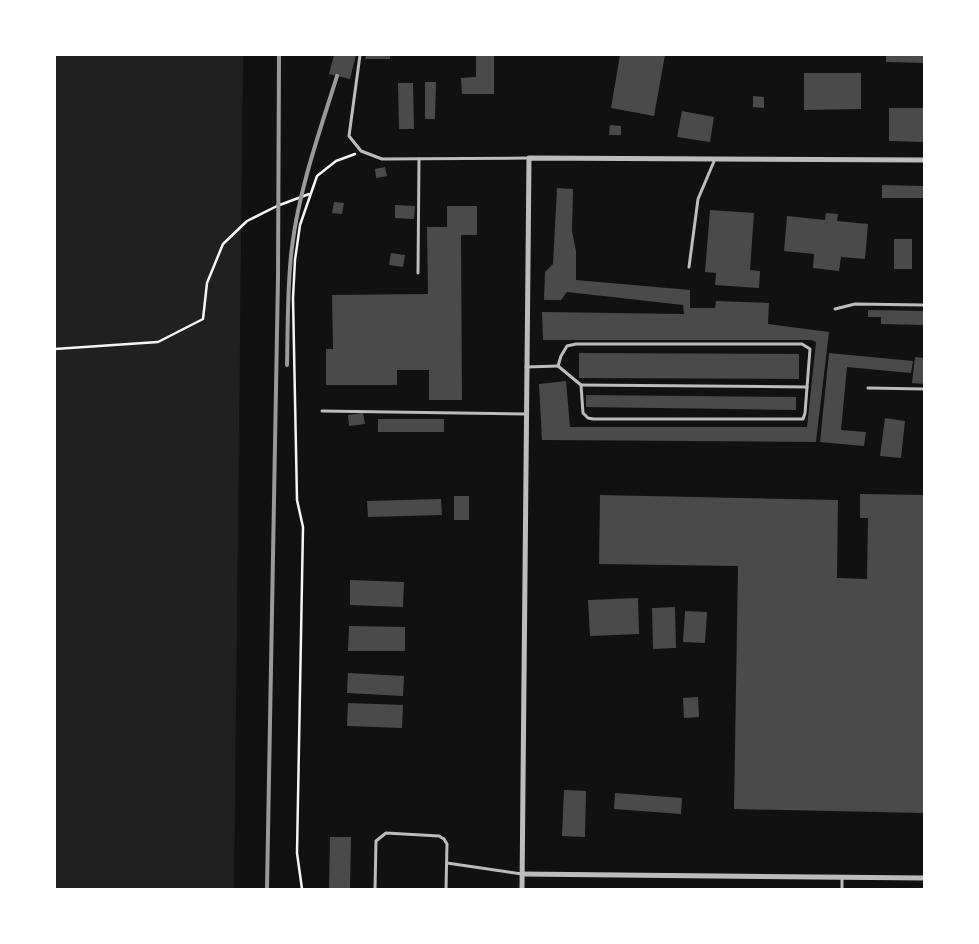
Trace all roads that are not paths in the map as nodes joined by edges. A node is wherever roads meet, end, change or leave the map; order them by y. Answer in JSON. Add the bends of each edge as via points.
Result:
{"nodes":[{"id":1,"x":360,"y":55,"type":"edge"},
{"id":2,"x":529,"y":158,"type":"junction"},
{"id":3,"x":419,"y":159,"type":"junction"},
{"id":4,"x":715,"y":159,"type":"junction"},
{"id":5,"x":924,"y":160,"type":"edge"},
{"id":6,"x":689,"y":267,"type":"dead end"},
{"id":7,"x":418,"y":273,"type":"dead end"},
{"id":8,"x":924,"y":305,"type":"edge"},
{"id":9,"x":835,"y":310,"type":"dead end"},
{"id":10,"x":558,"y":366,"type":"junction"},
{"id":11,"x":526,"y":367,"type":"junction"},
{"id":12,"x":581,"y":386,"type":"junction"},
{"id":13,"x":807,"y":387,"type":"junction"},
{"id":14,"x":868,"y":388,"type":"dead end"},
{"id":15,"x":924,"y":389,"type":"edge"},
{"id":16,"x":322,"y":411,"type":"dead end"},
{"id":17,"x":526,"y":414,"type":"junction"},
{"id":18,"x":447,"y":863,"type":"junction"},
{"id":19,"x":522,"y":874,"type":"junction"},
{"id":20,"x":842,"y":877,"type":"junction"},
{"id":21,"x":924,"y":878,"type":"edge"},
{"id":22,"x":375,"y":889,"type":"edge"},
{"id":23,"x":446,"y":889,"type":"edge"},
{"id":24,"x":522,"y":889,"type":"edge"},
{"id":25,"x":842,"y":889,"type":"edge"}],
"edges":[{"from":1,"to":3,"type":"lane","via":[[348,136],[361,151],[382,159]]},
{"from":2,"to":3,"type":"lane"},
{"from":2,"to":4,"type":"street"},
{"from":2,"to":11,"type":"street"},
{"from":3,"to":7,"type":"lane"},
{"from":4,"to":5,"type":"street"},
{"from":4,"to":6,"type":"lane","via":[[698,199]]},
{"from":8,"to":9,"type":"lane","via":[[855,304]]},
{"from":10,"to":11,"type":"lane"},
{"from":10,"to":12,"type":"lane"},
{"from":10,"to":13,"type":"lane","via":[[567,346],[576,344],[802,344],[810,349]]},
{"from":11,"to":17,"type":"street"},
{"from":12,"to":13,"type":"lane"},
{"from":12,"to":13,"type":"lane","via":[[582,413],[593,419],[798,420],[803,419],[805,413]]},
{"from":14,"to":15,"type":"lane"},
{"from":16,"to":17,"type":"lane"},
{"from":17,"to":19,"type":"street"},
{"from":18,"to":19,"type":"lane"},
{"from":18,"to":22,"type":"lane","via":[[447,844],[439,836],[386,832],[376,841]]},
{"from":18,"to":23,"type":"lane"},
{"from":19,"to":20,"type":"street"},
{"from":19,"to":24,"type":"street"},
{"from":20,"to":21,"type":"street"},
{"from":20,"to":25,"type":"lane"}]}
